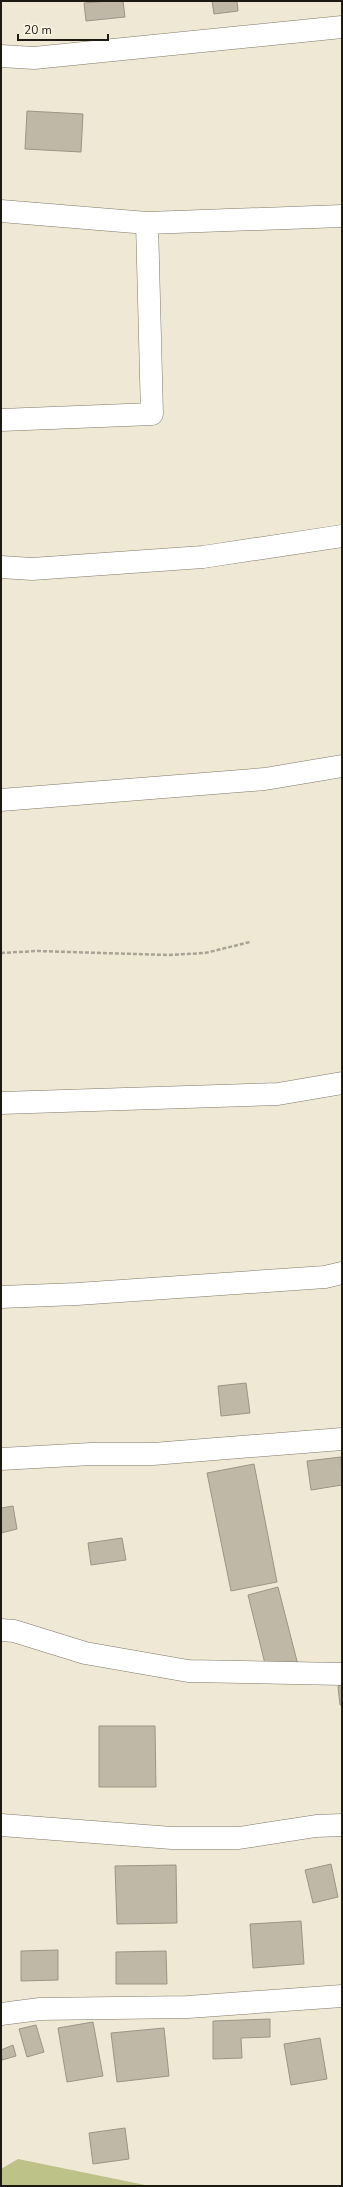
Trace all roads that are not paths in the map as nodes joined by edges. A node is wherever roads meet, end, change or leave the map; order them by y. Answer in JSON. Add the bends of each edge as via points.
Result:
{"nodes":[{"id":1,"x":342,"y":27,"type":"edge"},
{"id":2,"x":1,"y":56,"type":"edge"},
{"id":3,"x":1,"y":211,"type":"edge"},
{"id":4,"x":342,"y":216,"type":"edge"},
{"id":5,"x":147,"y":223,"type":"junction"},
{"id":6,"x":1,"y":420,"type":"edge"},
{"id":7,"x":342,"y":536,"type":"edge"},
{"id":8,"x":1,"y":567,"type":"edge"},
{"id":9,"x":342,"y":766,"type":"edge"},
{"id":10,"x":1,"y":800,"type":"edge"},
{"id":11,"x":342,"y":1083,"type":"edge"},
{"id":12,"x":1,"y":1103,"type":"edge"},
{"id":13,"x":342,"y":1273,"type":"edge"},
{"id":14,"x":1,"y":1296,"type":"edge"},
{"id":15,"x":342,"y":1439,"type":"edge"},
{"id":16,"x":1,"y":1459,"type":"edge"},
{"id":17,"x":1,"y":1630,"type":"edge"},
{"id":18,"x":342,"y":1674,"type":"edge"},
{"id":19,"x":1,"y":1825,"type":"edge"},
{"id":20,"x":342,"y":1825,"type":"edge"},
{"id":21,"x":342,"y":1996,"type":"edge"},
{"id":22,"x":1,"y":2014,"type":"edge"}],
"edges":[{"from":1,"to":2,"type":"street","via":[[34,58]]},
{"from":3,"to":5,"type":"street"},
{"from":4,"to":5,"type":"street"},
{"from":5,"to":6,"type":"street","via":[[152,414]]},
{"from":7,"to":8,"type":"street","via":[[203,557],[32,569]]},
{"from":9,"to":10,"type":"street","via":[[265,779]]},
{"from":11,"to":12,"type":"street","via":[[278,1094]]},
{"from":13,"to":14,"type":"street","via":[[325,1277],[77,1294]]},
{"from":15,"to":16,"type":"street","via":[[153,1454],[91,1454]]},
{"from":17,"to":18,"type":"street","via":[[14,1631],[85,1653],[188,1671]]},
{"from":19,"to":20,"type":"street","via":[[172,1838],[239,1838],[316,1826]]},
{"from":21,"to":22,"type":"street","via":[[188,2007],[40,2009]]}]}
